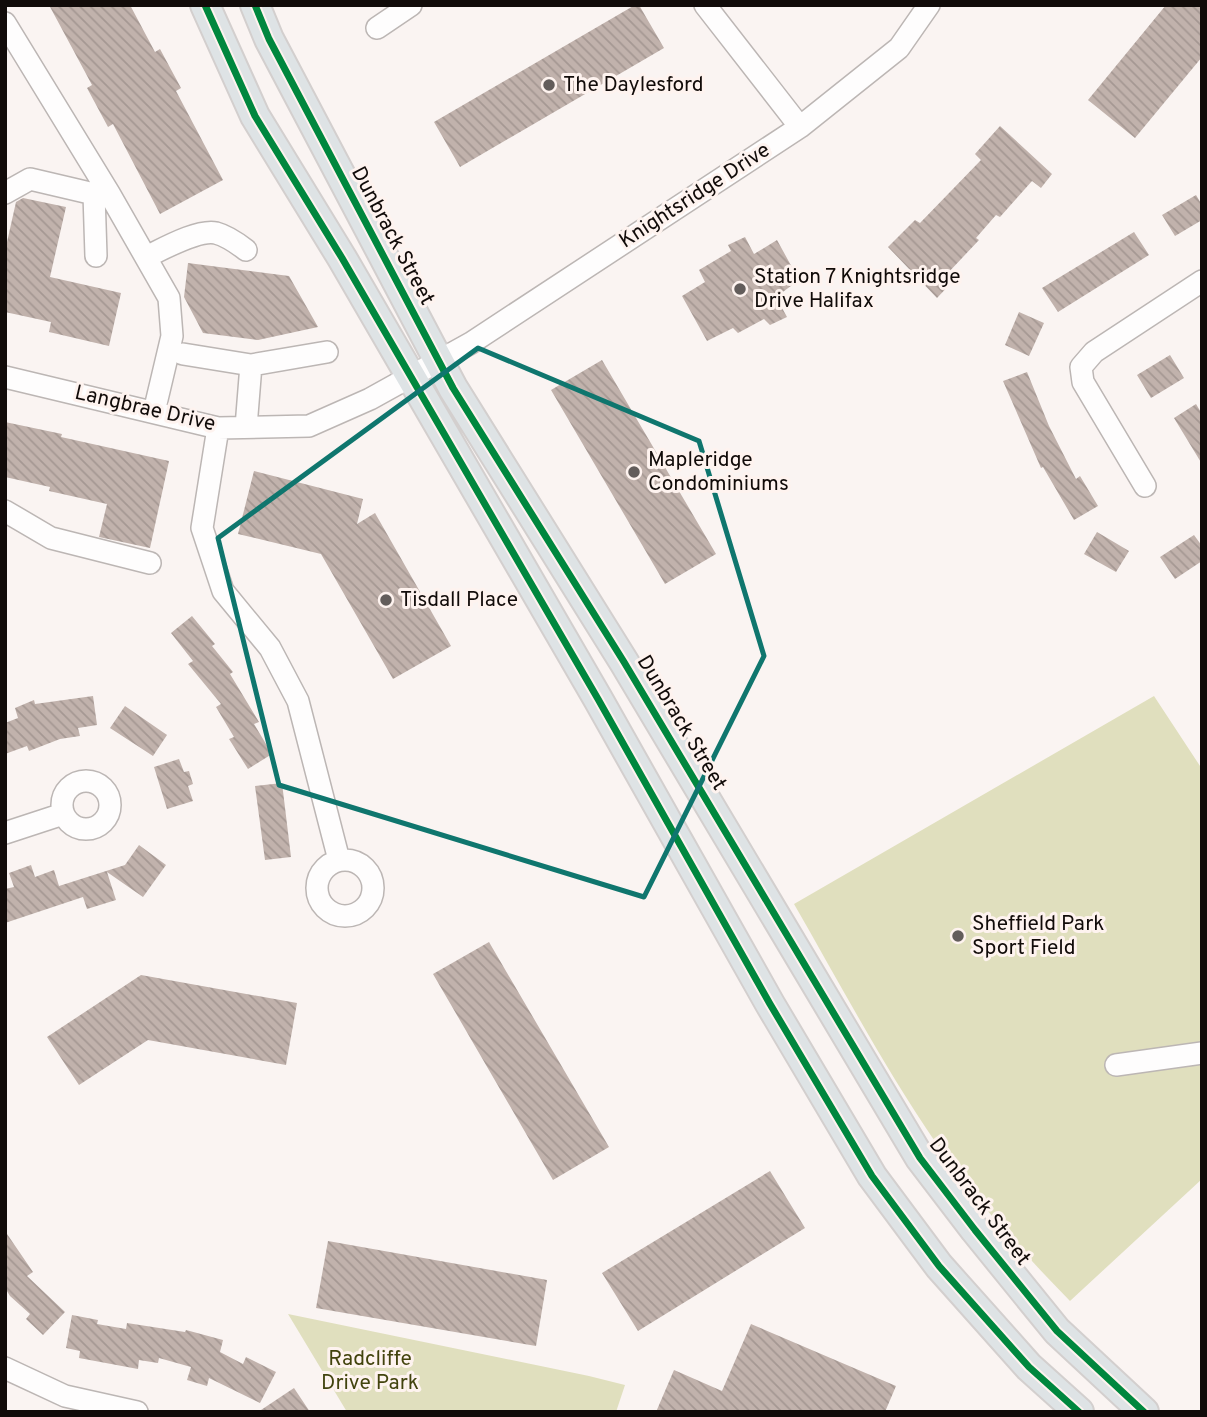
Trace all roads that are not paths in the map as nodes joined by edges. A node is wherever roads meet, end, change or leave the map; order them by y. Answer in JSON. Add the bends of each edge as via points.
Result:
{"nodes":[{"id":1,"x":205,"y":5,"type":"edge"},
{"id":2,"x":255,"y":5,"type":"edge"},
{"id":3,"x":411,"y":5,"type":"edge"},
{"id":4,"x":705,"y":5,"type":"edge"},
{"id":5,"x":929,"y":5,"type":"edge"},
{"id":6,"x":5,"y":23,"type":"edge"},
{"id":7,"x":377,"y":28,"type":"dead end"},
{"id":8,"x":800,"y":127,"type":"junction"},
{"id":9,"x":5,"y":193,"type":"edge"},
{"id":10,"x":102,"y":194,"type":"junction"},
{"id":11,"x":246,"y":250,"type":"dead end"},
{"id":12,"x":96,"y":256,"type":"dead end"},
{"id":13,"x":146,"y":257,"type":"junction"},
{"id":14,"x":1202,"y":281,"type":"edge"},
{"id":15,"x":327,"y":352,"type":"dead end"},
{"id":16,"x":184,"y":354,"type":"dead end"},
{"id":17,"x":438,"y":361,"type":"junction"},
{"id":18,"x":251,"y":365,"type":"junction"},
{"id":19,"x":5,"y":377,"type":"edge"},
{"id":20,"x":409,"y":377,"type":"junction"},
{"id":21,"x":154,"y":412,"type":"junction"},
{"id":22,"x":246,"y":427,"type":"junction"},
{"id":23,"x":218,"y":428,"type":"junction"},
{"id":24,"x":1145,"y":486,"type":"dead end"},
{"id":25,"x":5,"y":511,"type":"edge"},
{"id":26,"x":150,"y":563,"type":"dead end"},
{"id":27,"x":63,"y":814,"type":"dead end"},
{"id":28,"x":5,"y":833,"type":"edge"},
{"id":29,"x":339,"y":860,"type":"dead end"},
{"id":30,"x":1202,"y":1053,"type":"edge"},
{"id":31,"x":1116,"y":1065,"type":"dead end"},
{"id":32,"x":5,"y":1368,"type":"edge"},
{"id":33,"x":137,"y":1412,"type":"edge"},
{"id":34,"x":1079,"y":1412,"type":"edge"},
{"id":35,"x":1144,"y":1412,"type":"edge"}],
"edges":[{"from":1,"to":20,"type":"main road","via":[[255,117]]},
{"from":2,"to":17,"type":"main road","name":"Dunbrack Street","via":[[268,39]]},
{"from":3,"to":7,"type":"street"},
{"from":4,"to":8,"type":"street"},
{"from":5,"to":8,"type":"street","name":"Knightsridge Drive","via":[[899,48]]},
{"from":6,"to":10,"type":"street"},
{"from":8,"to":17,"type":"street","name":"Knightsridge Drive"},
{"from":9,"to":10,"type":"street","via":[[30,179]]},
{"from":10,"to":12,"type":"street"},
{"from":10,"to":13,"type":"street"},
{"from":11,"to":13,"type":"street","via":[[214,232]]},
{"from":13,"to":21,"type":"street","via":[[169,298],[172,336]]},
{"from":14,"to":24,"type":"street","via":[[1094,352],[1080,367],[1083,382]]},
{"from":15,"to":18,"type":"street"},
{"from":16,"to":18,"type":"street"},
{"from":17,"to":20,"type":"street","name":"Langbrae Drive"},
{"from":17,"to":35,"type":"main road","name":"Dunbrack Street","via":[[920,1158],[1057,1331]]},
{"from":18,"to":22,"type":"street"},
{"from":19,"to":21,"type":"street","name":"Langbrae Drive"},
{"from":20,"to":22,"type":"street","name":"Langbrae Drive","via":[[309,426]]},
{"from":20,"to":34,"type":"main road","via":[[872,1176],[939,1266],[1029,1367]]},
{"from":21,"to":23,"type":"street","name":"Langbrae Drive"},
{"from":22,"to":23,"type":"street","name":"Langbrae Drive"},
{"from":23,"to":29,"type":"street","via":[[202,528],[223,592],[270,648],[298,701]]},
{"from":25,"to":26,"type":"street","via":[[51,538]]},
{"from":27,"to":28,"type":"street"},
{"from":30,"to":31,"type":"street"},
{"from":32,"to":33,"type":"street","via":[[65,1396]]}]}
